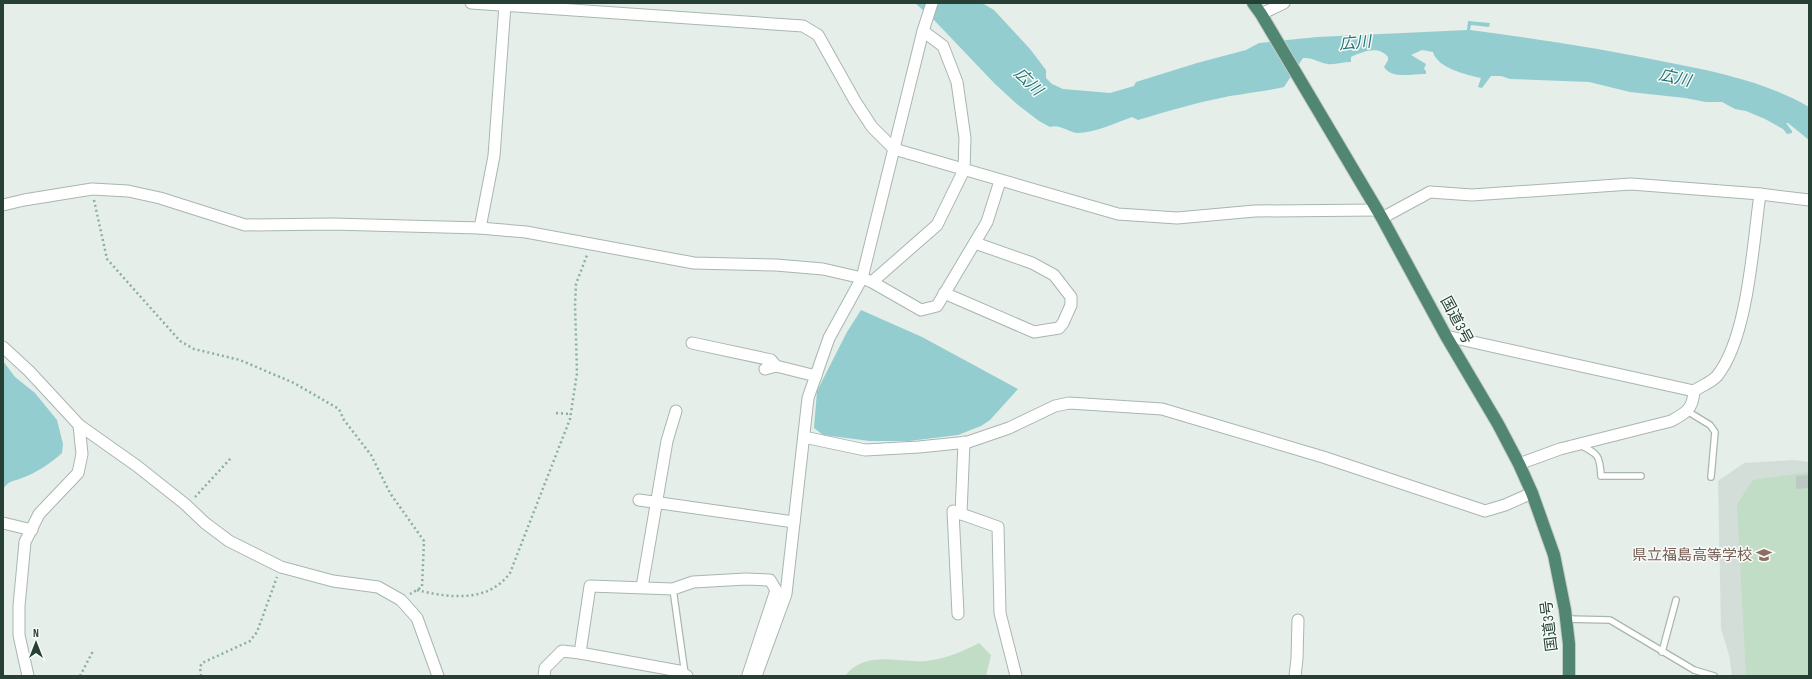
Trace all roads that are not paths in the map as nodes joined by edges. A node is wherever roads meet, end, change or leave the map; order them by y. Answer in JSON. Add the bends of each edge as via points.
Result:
{"nodes":[{"id":1,"x":471,"y":3,"type":"edge"},
{"id":2,"x":932,"y":3,"type":"edge"},
{"id":3,"x":1253,"y":3,"type":"edge"},
{"id":4,"x":1284,"y":3,"type":"edge"},
{"id":5,"x":505,"y":5,"type":"junction"},
{"id":6,"x":1261,"y":14,"type":"junction"},
{"id":7,"x":924,"y":27,"type":"junction"},
{"id":8,"x":894,"y":149,"type":"junction"},
{"id":9,"x":964,"y":170,"type":"junction"},
{"id":10,"x":1000,"y":181,"type":"junction"},
{"id":11,"x":1760,"y":194,"type":"junction"},
{"id":12,"x":1809,"y":200,"type":"edge"},
{"id":13,"x":3,"y":205,"type":"edge"},
{"id":14,"x":1379,"y":214,"type":"junction"},
{"id":15,"x":480,"y":228,"type":"junction"},
{"id":16,"x":975,"y":243,"type":"junction"},
{"id":17,"x":867,"y":280,"type":"junction"},
{"id":18,"x":944,"y":293,"type":"junction"},
{"id":19,"x":1446,"y":336,"type":"junction"},
{"id":20,"x":692,"y":343,"type":"dead end"},
{"id":21,"x":3,"y":347,"type":"edge"},
{"id":22,"x":776,"y":366,"type":"junction"},
{"id":23,"x":764,"y":369,"type":"dead end"},
{"id":24,"x":816,"y":376,"type":"junction"},
{"id":25,"x":1694,"y":391,"type":"junction"},
{"id":26,"x":676,"y":411,"type":"dead end"},
{"id":27,"x":1687,"y":411,"type":"junction"},
{"id":28,"x":79,"y":425,"type":"junction"},
{"id":29,"x":804,"y":438,"type":"junction"},
{"id":30,"x":964,"y":442,"type":"junction"},
{"id":31,"x":1579,"y":444,"type":"junction"},
{"id":32,"x":1519,"y":464,"type":"junction"},
{"id":33,"x":1642,"y":476,"type":"dead end"},
{"id":34,"x":1712,"y":477,"type":"dead end"},
{"id":35,"x":1532,"y":493,"type":"junction"},
{"id":36,"x":639,"y":500,"type":"dead end"},
{"id":37,"x":658,"y":502,"type":"junction"},
{"id":38,"x":961,"y":514,"type":"junction"},
{"id":39,"x":794,"y":522,"type":"junction"},
{"id":40,"x":3,"y":523,"type":"edge"},
{"id":41,"x":32,"y":530,"type":"junction"},
{"id":42,"x":642,"y":587,"type":"junction"},
{"id":43,"x":673,"y":589,"type":"junction"},
{"id":44,"x":1676,"y":600,"type":"dead end"},
{"id":45,"x":958,"y":614,"type":"dead end"},
{"id":46,"x":1566,"y":619,"type":"junction"},
{"id":47,"x":1298,"y":620,"type":"dead end"},
{"id":48,"x":1662,"y":652,"type":"junction"},
{"id":49,"x":580,"y":653,"type":"junction"},
{"id":50,"x":686,"y":675,"type":"edge"},
{"id":51,"x":28,"y":676,"type":"edge"},
{"id":52,"x":438,"y":676,"type":"edge"},
{"id":53,"x":544,"y":676,"type":"edge"},
{"id":54,"x":750,"y":676,"type":"edge"},
{"id":55,"x":756,"y":676,"type":"edge"},
{"id":56,"x":1016,"y":676,"type":"edge"},
{"id":57,"x":1295,"y":676,"type":"edge"},
{"id":58,"x":1569,"y":676,"type":"edge"},
{"id":59,"x":1714,"y":676,"type":"edge"}],
"edges":[{"from":1,"to":5,"type":"street"},
{"from":2,"to":7,"type":"street"},
{"from":3,"to":6,"type":"highway","name":"国道3号"},
{"from":4,"to":6,"type":"street"},
{"from":5,"to":8,"type":"street","via":[[803,26],[818,35],[872,127]]},
{"from":5,"to":15,"type":"street","via":[[494,156]]},
{"from":6,"to":14,"type":"highway","name":"国道3号"},
{"from":7,"to":8,"type":"street"},
{"from":7,"to":9,"type":"street","via":[[943,46],[957,82],[965,138]]},
{"from":8,"to":9,"type":"street"},
{"from":8,"to":17,"type":"street"},
{"from":9,"to":10,"type":"street"},
{"from":9,"to":17,"type":"street","via":[[937,225]]},
{"from":10,"to":14,"type":"street","via":[[1118,214],[1177,218],[1255,211]]},
{"from":10,"to":16,"type":"street","via":[[987,222]]},
{"from":11,"to":12,"type":"street"},
{"from":11,"to":14,"type":"street","via":[[1630,184],[1472,195],[1430,192]]},
{"from":11,"to":25,"type":"street","via":[[1743,313],[1727,362],[1716,378]]},
{"from":13,"to":15,"type":"street","via":[[92,189],[128,191],[160,198],[245,225],[332,224]]},
{"from":14,"to":19,"type":"highway","name":"国道3号"},
{"from":15,"to":17,"type":"street","via":[[526,232],[694,262],[823,269]]},
{"from":16,"to":18,"type":"street"},
{"from":16,"to":18,"type":"street","via":[[1032,263],[1054,275],[1071,297],[1071,305],[1063,323],[1059,328],[1034,332]]},
{"from":17,"to":18,"type":"street","via":[[921,310],[937,306]]},
{"from":17,"to":24,"type":"street","via":[[829,338]]},
{"from":19,"to":25,"type":"street"},
{"from":19,"to":32,"type":"highway","name":"国道3号"},
{"from":20,"to":22,"type":"street","via":[[771,360]]},
{"from":21,"to":28,"type":"street"},
{"from":22,"to":23,"type":"street"},
{"from":22,"to":24,"type":"street"},
{"from":24,"to":29,"type":"street","via":[[808,398]]},
{"from":25,"to":27,"type":"street","via":[[1694,401]]},
{"from":26,"to":37,"type":"street","via":[[667,441]]},
{"from":27,"to":31,"type":"street","via":[[1671,421]]},
{"from":27,"to":34,"type":"lane","via":[[1710,425],[1715,432]]},
{"from":28,"to":41,"type":"street","via":[[82,454],[78,473],[39,514]]},
{"from":28,"to":52,"type":"street","via":[[137,466],[229,541],[281,567],[333,581],[378,587],[401,600],[417,618]]},
{"from":29,"to":30,"type":"street","via":[[865,450]]},
{"from":29,"to":39,"type":"street"},
{"from":30,"to":35,"type":"street","via":[[1009,428],[1055,406],[1069,403],[1156,408],[1323,458],[1485,511]]},
{"from":30,"to":38,"type":"street"},
{"from":31,"to":32,"type":"street"},
{"from":31,"to":33,"type":"lane","via":[[1596,453],[1600,461],[1601,476]]},
{"from":32,"to":35,"type":"highway","name":"国道3号"},
{"from":35,"to":46,"type":"highway","name":"国道3号","via":[[1554,555]]},
{"from":36,"to":37,"type":"street"},
{"from":37,"to":39,"type":"street"},
{"from":37,"to":42,"type":"street"},
{"from":38,"to":45,"type":"street","via":[[953,511]]},
{"from":38,"to":56,"type":"street","via":[[998,527],[1000,613]]},
{"from":39,"to":55,"type":"street","via":[[786,594]]},
{"from":40,"to":41,"type":"street"},
{"from":41,"to":51,"type":"street","via":[[25,542],[19,606],[20,635]]},
{"from":42,"to":43,"type":"street"},
{"from":42,"to":49,"type":"street","via":[[590,586]]},
{"from":43,"to":50,"type":"lane"},
{"from":43,"to":54,"type":"street","via":[[693,582],[770,580],[776,590],[748,675]]},
{"from":44,"to":48,"type":"lane"},
{"from":46,"to":48,"type":"lane","via":[[1610,620]]},
{"from":46,"to":58,"type":"highway","name":"国道3号"},
{"from":47,"to":57,"type":"street"},
{"from":48,"to":59,"type":"lane","via":[[1694,670]]},
{"from":49,"to":50,"type":"street","via":[[679,671]]},
{"from":49,"to":53,"type":"street","via":[[562,651],[545,668]]}]}
